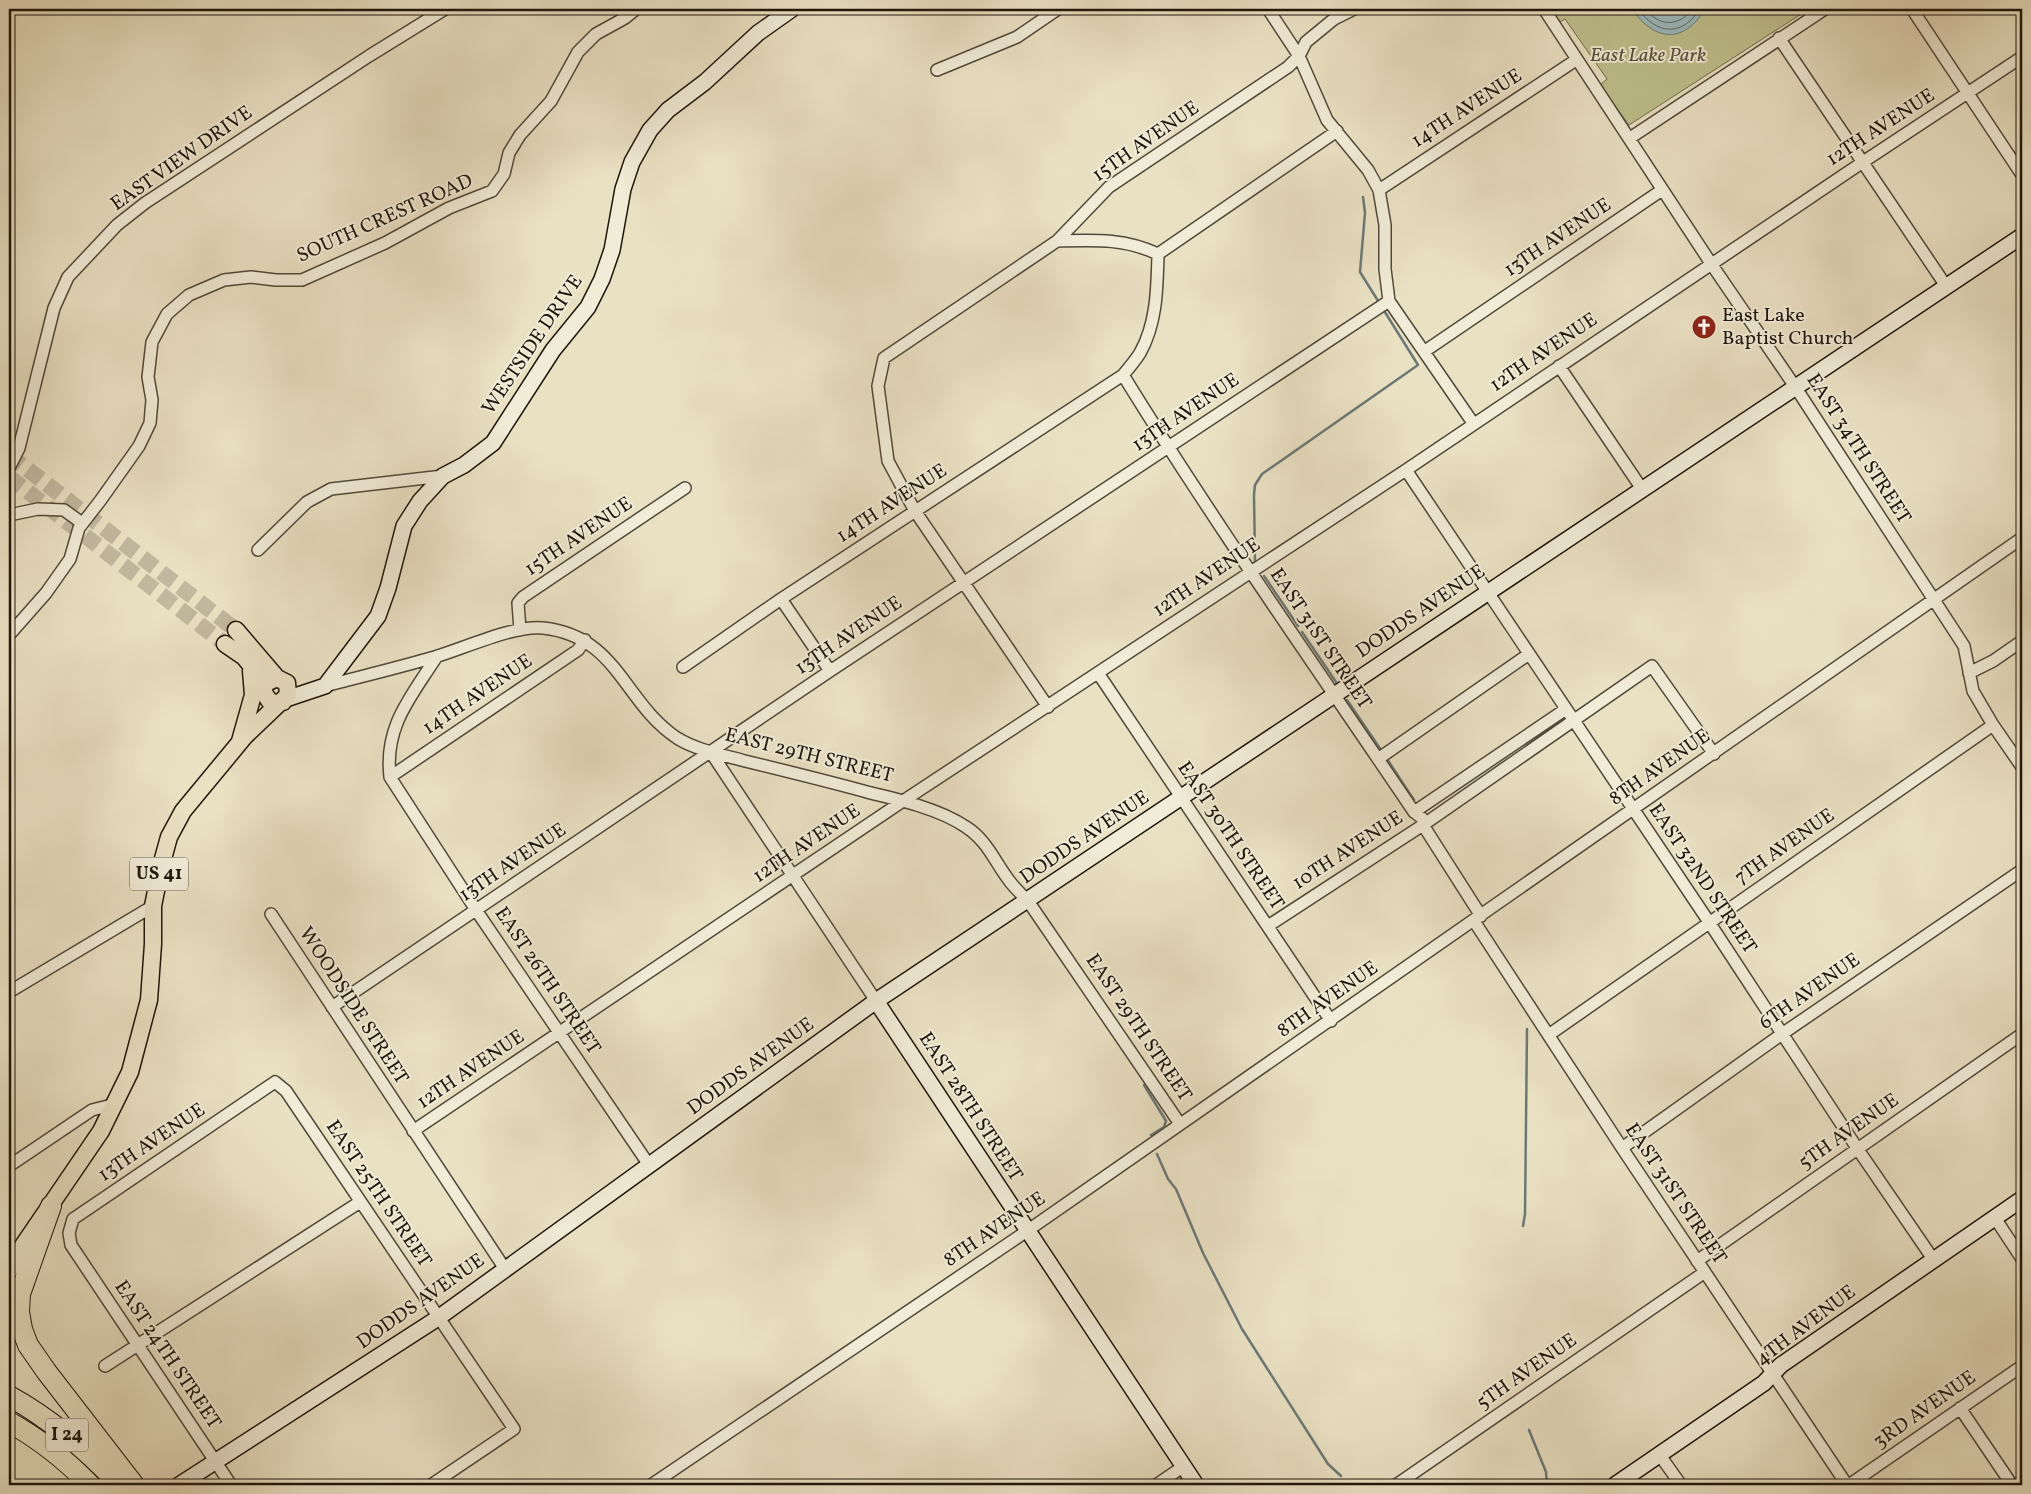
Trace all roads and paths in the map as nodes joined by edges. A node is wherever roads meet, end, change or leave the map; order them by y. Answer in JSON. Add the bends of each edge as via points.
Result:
{"nodes":[{"id":1,"x":445,"y":9,"type":"edge"},
{"id":2,"x":636,"y":9,"type":"edge"},
{"id":3,"x":792,"y":9,"type":"edge"},
{"id":4,"x":1058,"y":9,"type":"edge"},
{"id":5,"x":1268,"y":9,"type":"edge"},
{"id":6,"x":1354,"y":9,"type":"edge"},
{"id":7,"x":1544,"y":9,"type":"edge"},
{"id":8,"x":1824,"y":9,"type":"edge"},
{"id":9,"x":1912,"y":9,"type":"edge"},
{"id":10,"x":1780,"y":38,"type":"junction"},
{"id":11,"x":1299,"y":56,"type":"junction"},
{"id":12,"x":2022,"y":57,"type":"edge"},
{"id":13,"x":1576,"y":60,"type":"junction"},
{"id":14,"x":937,"y":70,"type":"dead end"},
{"id":15,"x":1968,"y":93,"type":"junction"},
{"id":16,"x":1337,"y":131,"type":"junction"},
{"id":17,"x":1630,"y":138,"type":"junction"},
{"id":18,"x":1863,"y":162,"type":"junction"},
{"id":19,"x":2022,"y":175,"type":"edge"},
{"id":20,"x":1379,"y":190,"type":"junction"},
{"id":21,"x":1662,"y":190,"type":"junction"},
{"id":22,"x":2022,"y":236,"type":"edge"},
{"id":23,"x":1057,"y":241,"type":"junction"},
{"id":24,"x":1158,"y":254,"type":"junction"},
{"id":25,"x":1712,"y":265,"type":"junction"},
{"id":26,"x":1946,"y":286,"type":"junction"},
{"id":27,"x":1389,"y":301,"type":"junction"},
{"id":28,"x":1425,"y":351,"type":"junction"},
{"id":29,"x":1559,"y":366,"type":"junction"},
{"id":30,"x":1123,"y":375,"type":"junction"},
{"id":31,"x":1796,"y":388,"type":"junction"},
{"id":32,"x":1473,"y":423,"type":"junction"},
{"id":33,"x":1168,"y":448,"type":"junction"},
{"id":34,"x":9,"y":468,"type":"edge"},
{"id":35,"x":1406,"y":470,"type":"junction"},
{"id":36,"x":443,"y":476,"type":"junction"},
{"id":37,"x":685,"y":488,"type":"dead end"},
{"id":38,"x":1642,"y":489,"type":"junction"},
{"id":39,"x":915,"y":511,"type":"junction"},
{"id":40,"x":9,"y":515,"type":"edge"},
{"id":41,"x":82,"y":523,"type":"junction"},
{"id":42,"x":2022,"y":538,"type":"edge"},
{"id":43,"x":258,"y":550,"type":"dead end"},
{"id":44,"x":1251,"y":571,"type":"junction"},
{"id":45,"x":964,"y":582,"type":"junction"},
{"id":46,"x":1488,"y":591,"type":"junction"},
{"id":47,"x":782,"y":599,"type":"junction"},
{"id":48,"x":1934,"y":599,"type":"junction"},
{"id":49,"x":236,"y":630,"type":"tunnel mouth"},
{"id":50,"x":520,"y":630,"type":"junction"},
{"id":51,"x":9,"y":635,"type":"edge"},
{"id":52,"x":585,"y":640,"type":"junction"},
{"id":53,"x":2022,"y":641,"type":"edge"},
{"id":54,"x":225,"y":644,"type":"tunnel mouth"},
{"id":55,"x":1529,"y":654,"type":"junction"},
{"id":56,"x":437,"y":656,"type":"junction"},
{"id":57,"x":253,"y":666,"type":"junction"},
{"id":58,"x":683,"y":667,"type":"dead end"},
{"id":59,"x":830,"y":670,"type":"junction"},
{"id":60,"x":1098,"y":673,"type":"junction"},
{"id":61,"x":1969,"y":673,"type":"junction"},
{"id":62,"x":272,"y":685,"type":"junction"},
{"id":63,"x":325,"y":686,"type":"junction"},
{"id":64,"x":1334,"y":695,"type":"junction"},
{"id":65,"x":284,"y":701,"type":"junction"},
{"id":66,"x":1048,"y":707,"type":"junction"},
{"id":67,"x":1566,"y":709,"type":"junction"},
{"id":68,"x":1573,"y":720,"type":"junction"},
{"id":69,"x":1993,"y":724,"type":"junction"},
{"id":70,"x":242,"y":739,"type":"junction"},
{"id":71,"x":710,"y":752,"type":"junction"},
{"id":72,"x":1714,"y":754,"type":"junction"},
{"id":73,"x":1378,"y":759,"type":"junction"},
{"id":74,"x":2022,"y":767,"type":"edge"},
{"id":75,"x":390,"y":777,"type":"junction"},
{"id":76,"x":1181,"y":797,"type":"junction"},
{"id":77,"x":903,"y":801,"type":"junction"},
{"id":78,"x":1634,"y":809,"type":"junction"},
{"id":79,"x":1414,"y":812,"type":"junction"},
{"id":80,"x":1423,"y":825,"type":"junction"},
{"id":81,"x":2022,"y":870,"type":"edge"},
{"id":82,"x":792,"y":877,"type":"junction"},
{"id":83,"x":1028,"y":901,"type":"junction"},
{"id":84,"x":153,"y":906,"type":"junction"},
{"id":85,"x":476,"y":910,"type":"junction"},
{"id":86,"x":270,"y":914,"type":"dead end"},
{"id":87,"x":1478,"y":918,"type":"junction"},
{"id":88,"x":1709,"y":922,"type":"junction"},
{"id":89,"x":1268,"y":926,"type":"junction"},
{"id":90,"x":9,"y":992,"type":"edge"},
{"id":91,"x":876,"y":1001,"type":"junction"},
{"id":92,"x":332,"y":1007,"type":"junction"},
{"id":93,"x":1331,"y":1021,"type":"junction"},
{"id":94,"x":560,"y":1033,"type":"junction"},
{"id":95,"x":1550,"y":1034,"type":"junction"},
{"id":96,"x":1782,"y":1034,"type":"junction"},
{"id":97,"x":2022,"y":1034,"type":"edge"},
{"id":98,"x":275,"y":1082,"type":"joint"},
{"id":99,"x":116,"y":1104,"type":"junction"},
{"id":100,"x":1180,"y":1124,"type":"junction"},
{"id":101,"x":413,"y":1131,"type":"junction"},
{"id":102,"x":1622,"y":1148,"type":"junction"},
{"id":103,"x":1857,"y":1148,"type":"junction"},
{"id":104,"x":649,"y":1165,"type":"junction"},
{"id":105,"x":9,"y":1166,"type":"edge"},
{"id":106,"x":2022,"y":1199,"type":"edge"},
{"id":107,"x":360,"y":1202,"type":"junction"},
{"id":108,"x":50,"y":1206,"type":"junction"},
{"id":109,"x":1995,"y":1218,"type":"junction"},
{"id":110,"x":1027,"y":1231,"type":"junction"},
{"id":111,"x":70,"y":1245,"type":"joint"},
{"id":112,"x":1933,"y":1259,"type":"junction"},
{"id":113,"x":2022,"y":1259,"type":"edge"},
{"id":114,"x":1697,"y":1261,"type":"junction"},
{"id":115,"x":505,"y":1268,"type":"junction"},
{"id":116,"x":9,"y":1271,"type":"edge"},
{"id":117,"x":1705,"y":1272,"type":"junction"},
{"id":118,"x":438,"y":1318,"type":"junction"},
{"id":119,"x":139,"y":1345,"type":"junction"},
{"id":120,"x":105,"y":1366,"type":"dead end"},
{"id":121,"x":2022,"y":1366,"type":"edge"},
{"id":122,"x":1772,"y":1374,"type":"junction"},
{"id":123,"x":9,"y":1396,"type":"edge"},
{"id":124,"x":1960,"y":1408,"type":"junction"},
{"id":125,"x":9,"y":1422,"type":"edge"},
{"id":126,"x":1659,"y":1454,"type":"junction"},
{"id":127,"x":106,"y":1459,"type":"junction"},
{"id":128,"x":216,"y":1462,"type":"junction"},
{"id":129,"x":1184,"y":1466,"type":"junction"},
{"id":130,"x":85,"y":1481,"type":"edge"},
{"id":131,"x":120,"y":1485,"type":"edge"},
{"id":132,"x":134,"y":1485,"type":"edge"},
{"id":133,"x":179,"y":1485,"type":"edge"},
{"id":134,"x":231,"y":1485,"type":"edge"},
{"id":135,"x":431,"y":1485,"type":"edge"},
{"id":136,"x":651,"y":1485,"type":"edge"},
{"id":137,"x":1156,"y":1485,"type":"edge"},
{"id":138,"x":1196,"y":1485,"type":"edge"},
{"id":139,"x":1396,"y":1485,"type":"edge"},
{"id":140,"x":1615,"y":1485,"type":"edge"},
{"id":141,"x":1681,"y":1485,"type":"edge"},
{"id":142,"x":1848,"y":1485,"type":"edge"},
{"id":143,"x":2012,"y":1485,"type":"edge"}],
"edges":[{"from":1,"to":34,"type":"street","name":"EAST VIEW DRIVE","via":[[145,203],[94,249],[68,278],[54,308],[19,448]]},
{"from":2,"to":41,"type":"street","name":"SOUTH CREST ROAD","via":[[596,34],[578,52],[551,101],[516,141],[504,174],[492,191],[449,208],[384,243],[302,280],[251,277],[224,280],[188,295],[167,314],[152,342],[148,377],[152,400],[150,423],[139,446]]},
{"from":3,"to":36,"type":"street","name":"WESTSIDE DRIVE","via":[[758,33],[705,82],[668,110],[650,130],[632,162],[623,189],[612,250],[588,307],[547,358],[493,443]]},
{"from":4,"to":14,"type":"street","via":[[1017,37]]},
{"from":5,"to":11,"type":"street"},
{"from":6,"to":11,"type":"street","name":"15TH AVENUE","via":[[1334,19],[1306,42]]},
{"from":7,"to":13,"type":"street","name":"EAST 34TH STREET"},
{"from":8,"to":10,"type":"street"},
{"from":9,"to":15,"type":"street"},
{"from":10,"to":17,"type":"street"},
{"from":10,"to":18,"type":"street"},
{"from":11,"to":16,"type":"street","via":[[1327,120]]},
{"from":11,"to":23,"type":"street","name":"15TH AVENUE","via":[[1288,67],[1109,187]]},
{"from":12,"to":15,"type":"street","name":"12TH AVENUE"},
{"from":13,"to":17,"type":"street","name":"EAST 34TH STREET"},
{"from":13,"to":20,"type":"street","name":"14TH AVENUE"},
{"from":15,"to":18,"type":"street","name":"12TH AVENUE"},
{"from":15,"to":19,"type":"street"},
{"from":16,"to":20,"type":"street","via":[[1368,170]]},
{"from":16,"to":24,"type":"street"},
{"from":17,"to":21,"type":"street","name":"EAST 34TH STREET"},
{"from":18,"to":25,"type":"street","name":"12TH AVENUE"},
{"from":18,"to":26,"type":"street"},
{"from":20,"to":27,"type":"street","via":[[1385,225]]},
{"from":21,"to":25,"type":"street","name":"EAST 34TH STREET"},
{"from":21,"to":28,"type":"street","name":"13TH AVENUE"},
{"from":22,"to":26,"type":"street","name":"DODDS AVENUE"},
{"from":23,"to":24,"type":"street","via":[[1099,240],[1139,245]]},
{"from":23,"to":39,"type":"street","name":"15TH AVENUE","via":[[884,358],[878,386],[888,461]]},
{"from":24,"to":30,"type":"street","via":[[1157,296],[1151,327],[1140,353]]},
{"from":25,"to":29,"type":"street","name":"12TH AVENUE"},
{"from":25,"to":31,"type":"street","name":"EAST 34TH STREET"},
{"from":26,"to":31,"type":"street","name":"DODDS AVENUE"},
{"from":27,"to":28,"type":"street"},
{"from":27,"to":33,"type":"street","name":"13TH AVENUE"},
{"from":28,"to":32,"type":"street"},
{"from":29,"to":32,"type":"street","name":"12TH AVENUE"},
{"from":29,"to":38,"type":"street"},
{"from":30,"to":33,"type":"street","name":"EAST 31ST STREET"},
{"from":30,"to":39,"type":"street","name":"14TH AVENUE"},
{"from":31,"to":38,"type":"street","name":"DODDS AVENUE"},
{"from":31,"to":48,"type":"street","name":"EAST 34TH STREET"},
{"from":32,"to":35,"type":"street","name":"12TH AVENUE"},
{"from":33,"to":44,"type":"street","name":"EAST 31ST STREET"},
{"from":33,"to":45,"type":"street","name":"13TH AVENUE"},
{"from":35,"to":44,"type":"street","name":"12TH AVENUE"},
{"from":35,"to":46,"type":"street","name":"EAST 32ND STREET"},
{"from":36,"to":43,"type":"street","via":[[331,489],[307,502]]},
{"from":36,"to":63,"type":"street","name":"WESTSIDE DRIVE","via":[[420,501],[404,526],[378,616]]},
{"from":37,"to":50,"type":"street","name":"15TH AVENUE","via":[[523,598],[518,603]]},
{"from":38,"to":46,"type":"street","name":"DODDS AVENUE"},
{"from":39,"to":45,"type":"street"},
{"from":39,"to":47,"type":"street","name":"14TH AVENUE"},
{"from":40,"to":41,"type":"street","via":[[38,509],[64,510]]},
{"from":41,"to":51,"type":"street","name":"SOUTH CREST ROAD","via":[[70,559],[46,593]]},
{"from":42,"to":48,"type":"street","name":"8TH AVENUE"},
{"from":44,"to":60,"type":"street","name":"12TH AVENUE"},
{"from":44,"to":64,"type":"street","name":"EAST 31ST STREET"},
{"from":45,"to":59,"type":"street","name":"13TH AVENUE"},
{"from":45,"to":66,"type":"street"},
{"from":46,"to":55,"type":"street","name":"EAST 32ND STREET"},
{"from":46,"to":64,"type":"street","name":"DODDS AVENUE"},
{"from":47,"to":58,"type":"street","name":"14TH AVENUE"},
{"from":47,"to":59,"type":"street"},
{"from":48,"to":61,"type":"street","name":"EAST 34TH STREET","via":[[1964,646]]},
{"from":48,"to":72,"type":"street","name":"8TH AVENUE"},
{"from":49,"to":62,"type":"main road"},
{"from":50,"to":52,"type":"street","name":"EAST 29TH STREET","via":[[558,630]]},
{"from":50,"to":56,"type":"street","name":"EAST 29TH STREET"},
{"from":52,"to":71,"type":"street","name":"EAST 29TH STREET","via":[[602,653],[653,719],[678,738]]},
{"from":52,"to":75,"type":"street","name":"14TH AVENUE","via":[[578,650]]},
{"from":53,"to":61,"type":"street"},
{"from":54,"to":57,"type":"main road"},
{"from":55,"to":67,"type":"street","name":"EAST 32ND STREET"},
{"from":55,"to":73,"type":"street"},
{"from":56,"to":63,"type":"street","name":"EAST 29TH STREET"},
{"from":56,"to":75,"type":"street","via":[[398,718],[388,758]]},
{"from":57,"to":62,"type":"main road"},
{"from":57,"to":70,"type":"main road","via":[[253,695]]},
{"from":59,"to":71,"type":"street","name":"13TH AVENUE"},
{"from":60,"to":66,"type":"street","name":"12TH AVENUE"},
{"from":60,"to":76,"type":"street","name":"EAST 30TH STREET"},
{"from":61,"to":69,"type":"street","name":"EAST 34TH STREET","via":[[1974,691]]},
{"from":62,"to":63,"type":"street","name":"EAST 29TH STREET"},
{"from":62,"to":65,"type":"main road","via":[[289,687]]},
{"from":62,"to":65,"type":"main road","via":[[270,702],[278,704]]},
{"from":62,"to":70,"type":"main road","number":"US 41"},
{"from":63,"to":65,"type":"street","name":"EAST 29TH STREET"},
{"from":64,"to":73,"type":"street","name":"EAST 31ST STREET"},
{"from":64,"to":76,"type":"street","name":"DODDS AVENUE"},
{"from":65,"to":70,"type":"main road","number":"US 41"},
{"from":66,"to":77,"type":"street","name":"12TH AVENUE"},
{"from":67,"to":68,"type":"street","name":"EAST 32ND STREET"},
{"from":67,"to":79,"type":"street","name":"10TH AVENUE"},
{"from":68,"to":72,"type":"street","via":[[1652,666]]},
{"from":68,"to":78,"type":"street","name":"EAST 32ND STREET"},
{"from":68,"to":80,"type":"street","name":"10TH AVENUE"},
{"from":69,"to":74,"type":"street","name":"EAST 34TH STREET"},
{"from":69,"to":88,"type":"street","name":"7TH AVENUE"},
{"from":70,"to":84,"type":"main road","number":"US 41","via":[[183,811],[169,837]]},
{"from":71,"to":77,"type":"street","name":"EAST 29TH STREET"},
{"from":71,"to":82,"type":"street","name":"EAST 28TH STREET"},
{"from":71,"to":85,"type":"street","name":"13TH AVENUE"},
{"from":72,"to":78,"type":"street","name":"8TH AVENUE"},
{"from":73,"to":79,"type":"street","name":"EAST 31ST STREET"},
{"from":75,"to":85,"type":"street","name":"EAST 26TH STREET"},
{"from":76,"to":83,"type":"street","name":"DODDS AVENUE"},
{"from":76,"to":89,"type":"street","name":"EAST 30TH STREET"},
{"from":77,"to":82,"type":"street","name":"12TH AVENUE"},
{"from":77,"to":83,"type":"street","name":"EAST 29TH STREET","via":[[966,826],[982,840]]},
{"from":78,"to":87,"type":"street","name":"8TH AVENUE"},
{"from":78,"to":88,"type":"street","name":"EAST 32ND STREET"},
{"from":79,"to":80,"type":"street","name":"EAST 31ST STREET","via":[[1422,818]]},
{"from":80,"to":87,"type":"street","name":"EAST 31ST STREET"},
{"from":80,"to":89,"type":"street","name":"10TH AVENUE"},
{"from":81,"to":96,"type":"street","name":"6TH AVENUE"},
{"from":82,"to":91,"type":"street","name":"EAST 28TH STREET"},
{"from":82,"to":94,"type":"street","name":"12TH AVENUE"},
{"from":83,"to":91,"type":"street","name":"DODDS AVENUE"},
{"from":83,"to":100,"type":"street","name":"EAST 29TH STREET"},
{"from":84,"to":90,"type":"street"},
{"from":84,"to":99,"type":"main road","number":"US 41","via":[[149,1000],[135,1057]]},
{"from":85,"to":92,"type":"street","name":"13TH AVENUE"},
{"from":85,"to":94,"type":"street","name":"EAST 26TH STREET"},
{"from":86,"to":92,"type":"street","name":"WOODSIDE STREET"},
{"from":87,"to":93,"type":"street","name":"8TH AVENUE"},
{"from":87,"to":95,"type":"street","name":"EAST 31ST STREET"},
{"from":88,"to":95,"type":"street","name":"7TH AVENUE"},
{"from":88,"to":96,"type":"street","name":"EAST 32ND STREET"},
{"from":89,"to":93,"type":"street","name":"EAST 30TH STREET"},
{"from":91,"to":104,"type":"street","name":"DODDS AVENUE"},
{"from":91,"to":110,"type":"street","name":"EAST 28TH STREET"},
{"from":92,"to":101,"type":"street","name":"WOODSIDE STREET"},
{"from":93,"to":100,"type":"street","name":"8TH AVENUE"},
{"from":94,"to":101,"type":"street","name":"12TH AVENUE"},
{"from":94,"to":104,"type":"street","name":"EAST 26TH STREET"},
{"from":95,"to":102,"type":"street","name":"EAST 31ST STREET"},
{"from":96,"to":102,"type":"street","name":"6TH AVENUE"},
{"from":96,"to":103,"type":"street","name":"EAST 32ND STREET"},
{"from":97,"to":103,"type":"street","name":"5TH AVENUE"},
{"from":98,"to":107,"type":"street","name":"EAST 25TH STREET","via":[[286,1092]]},
{"from":98,"to":111,"type":"street","name":"13TH AVENUE","via":[[73,1219]]},
{"from":99,"to":105,"type":"street","via":[[92,1110]]},
{"from":99,"to":108,"type":"main road","number":"US 41"},
{"from":100,"to":110,"type":"street","name":"8TH AVENUE"},
{"from":101,"to":115,"type":"street","name":"WOODSIDE STREET"},
{"from":102,"to":114,"type":"street","name":"EAST 31ST STREET"},
{"from":103,"to":112,"type":"street","name":"EAST 32ND STREET"},
{"from":103,"to":114,"type":"street","name":"5TH AVENUE"},
{"from":104,"to":115,"type":"street","name":"DODDS AVENUE"},
{"from":106,"to":109,"type":"street","name":"4TH AVENUE"},
{"from":107,"to":118,"type":"street","name":"EAST 25TH STREET"},
{"from":107,"to":119,"type":"street"},
{"from":108,"to":116,"type":"main road","number":"US 41"},
{"from":108,"to":127,"type":"highway","via":[[20,1294],[22,1329],[28,1345]]},
{"from":109,"to":112,"type":"street","name":"4TH AVENUE"},
{"from":109,"to":113,"type":"street"},
{"from":110,"to":129,"type":"street","name":"EAST 28TH STREET"},
{"from":110,"to":136,"type":"street","name":"8TH AVENUE"},
{"from":111,"to":119,"type":"street","name":"EAST 24TH STREET"},
{"from":112,"to":122,"type":"street","name":"4TH AVENUE"},
{"from":114,"to":117,"type":"street","name":"EAST 31ST STREET"},
{"from":115,"to":118,"type":"street","name":"DODDS AVENUE"},
{"from":117,"to":122,"type":"street","name":"EAST 31ST STREET"},
{"from":117,"to":139,"type":"street","name":"5TH AVENUE"},
{"from":118,"to":128,"type":"street","name":"DODDS AVENUE"},
{"from":118,"to":135,"type":"street","name":"EAST 25TH STREET","via":[[514,1429]]},
{"from":119,"to":120,"type":"street"},
{"from":119,"to":128,"type":"street","name":"EAST 24TH STREET"},
{"from":121,"to":124,"type":"street","name":"3RD AVENUE"},
{"from":122,"to":126,"type":"street","name":"4TH AVENUE","via":[[1764,1383]]},
{"from":122,"to":142,"type":"street","name":"EAST 31ST STREET"},
{"from":123,"to":127,"type":"highway","number":"I 24"},
{"from":124,"to":142,"type":"street","name":"3RD AVENUE"},
{"from":124,"to":143,"type":"street"},
{"from":125,"to":130,"type":"highway","number":"I 24","via":[[55,1453]]},
{"from":126,"to":140,"type":"street","name":"4TH AVENUE"},
{"from":126,"to":141,"type":"street"},
{"from":127,"to":131,"type":"highway","number":"I 24"},
{"from":127,"to":132,"type":"highway"},
{"from":128,"to":133,"type":"street","name":"DODDS AVENUE"},
{"from":128,"to":134,"type":"street","name":"EAST 24TH STREET"},
{"from":129,"to":137,"type":"street"},
{"from":129,"to":138,"type":"street","name":"EAST 28TH STREET"}]}
